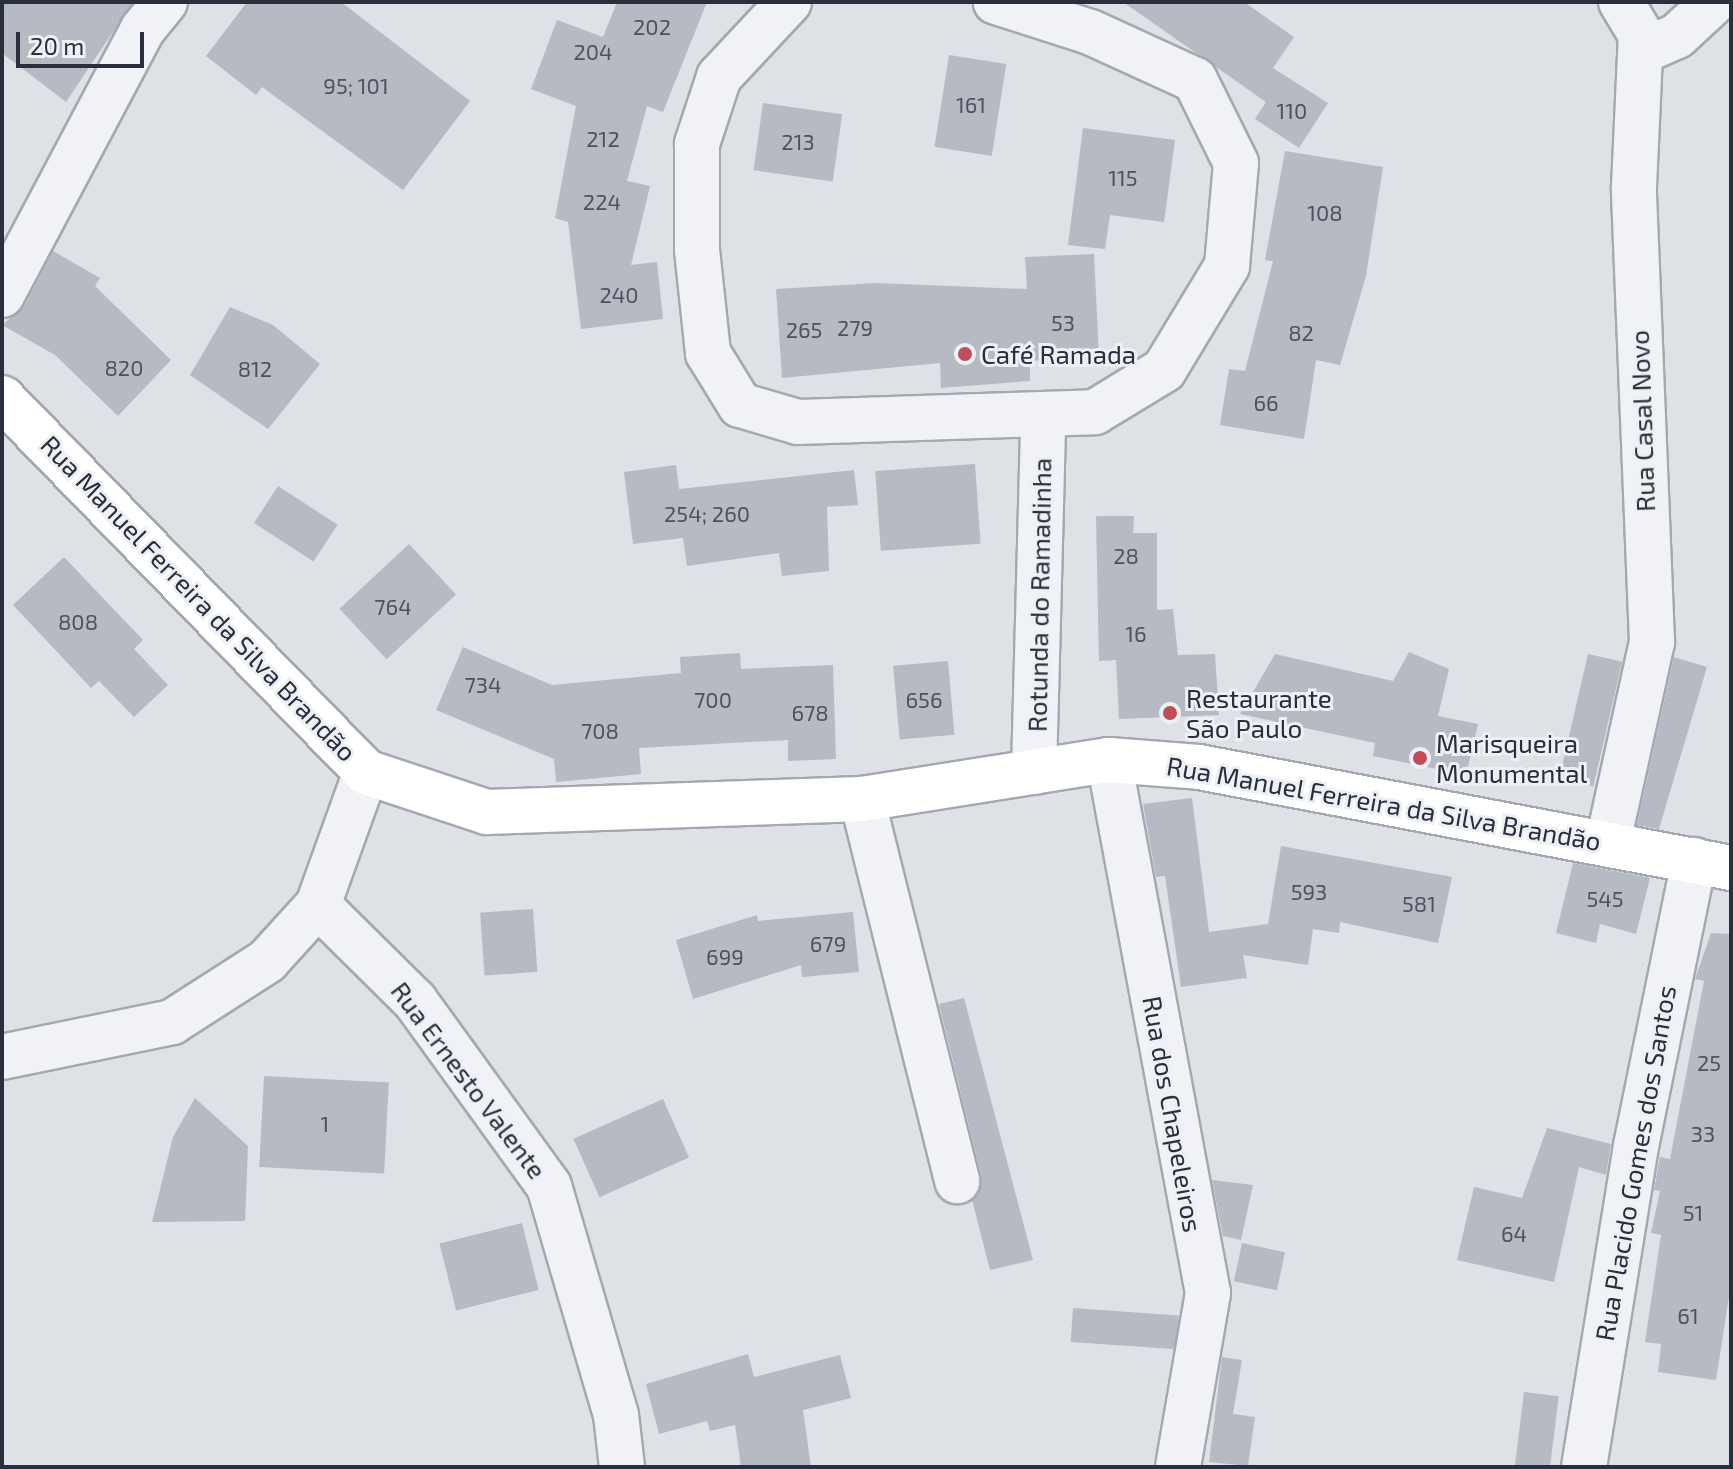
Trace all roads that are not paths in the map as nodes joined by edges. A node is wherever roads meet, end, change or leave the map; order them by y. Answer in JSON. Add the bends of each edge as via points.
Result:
{"nodes":[{"id":1,"x":165,"y":2,"type":"edge"},
{"id":2,"x":789,"y":2,"type":"edge"},
{"id":3,"x":996,"y":2,"type":"edge"},
{"id":4,"x":1621,"y":2,"type":"edge"},
{"id":5,"x":1714,"y":2,"type":"edge"},
{"id":6,"x":1641,"y":52,"type":"junction"},
{"id":7,"x":2,"y":295,"type":"edge"},
{"id":8,"x":2,"y":398,"type":"edge"},
{"id":9,"x":1043,"y":418,"type":"junction"},
{"id":10,"x":1109,"y":760,"type":"junction"},
{"id":11,"x":366,"y":772,"type":"junction"},
{"id":12,"x":1034,"y":772,"type":"junction"},
{"id":13,"x":862,"y":799,"type":"junction"},
{"id":14,"x":1608,"y":842,"type":"junction"},
{"id":15,"x":1712,"y":864,"type":"edge"},
{"id":16,"x":318,"y":905,"type":"junction"},
{"id":17,"x":2,"y":1057,"type":"edge"},
{"id":18,"x":957,"y":1181,"type":"dead end"},
{"id":19,"x":622,"y":1467,"type":"edge"},
{"id":20,"x":1178,"y":1467,"type":"edge"},
{"id":21,"x":1584,"y":1467,"type":"edge"}],
"edges":[{"from":1,"to":7,"type":"street","via":[[143,29]]},
{"from":2,"to":9,"type":"street","via":[[719,77],[697,144],[697,250],[708,353],[740,405],[798,422]]},
{"from":3,"to":9,"type":"street","via":[[1090,32],[1195,80],[1236,163],[1227,266],[1164,370],[1095,412]]},
{"from":4,"to":6,"type":"street","name":"Rua Casal Novo","via":[[1641,35]]},
{"from":5,"to":6,"type":"street","via":[[1677,36]]},
{"from":6,"to":14,"type":"street","name":"Rua Casal Novo","via":[[1634,187],[1652,642]]},
{"from":8,"to":11,"type":"main road","name":"Rua Manuel Ferreira da Silva Brandão"},
{"from":9,"to":12,"type":"street","name":"Rotunda do Ramadinha"},
{"from":10,"to":12,"type":"main road","name":"Rua Manuel Ferreira da Silva Brandão"},
{"from":10,"to":14,"type":"main road","name":"Rua Manuel Ferreira da Silva Brandão","via":[[1199,767]]},
{"from":10,"to":20,"type":"street","name":"Rua dos Chapeleiros","via":[[1208,1293]]},
{"from":11,"to":13,"type":"main road","name":"Rua Manuel Ferreira da Silva Brandão","via":[[487,812]]},
{"from":11,"to":16,"type":"street"},
{"from":12,"to":13,"type":"main road","name":"Rua Manuel Ferreira da Silva Brandão"},
{"from":13,"to":18,"type":"street"},
{"from":14,"to":15,"type":"main road","name":"Rua Manuel Ferreira da Silva Brandão"},
{"from":15,"to":21,"type":"street","name":"Rua Placido Gomes dos Santos","via":[[1633,1161]]},
{"from":16,"to":17,"type":"street","via":[[267,961],[172,1022]]},
{"from":16,"to":19,"type":"street","name":"Rua Ernesto Valente","via":[[415,1001],[549,1186],[616,1415]]}]}
